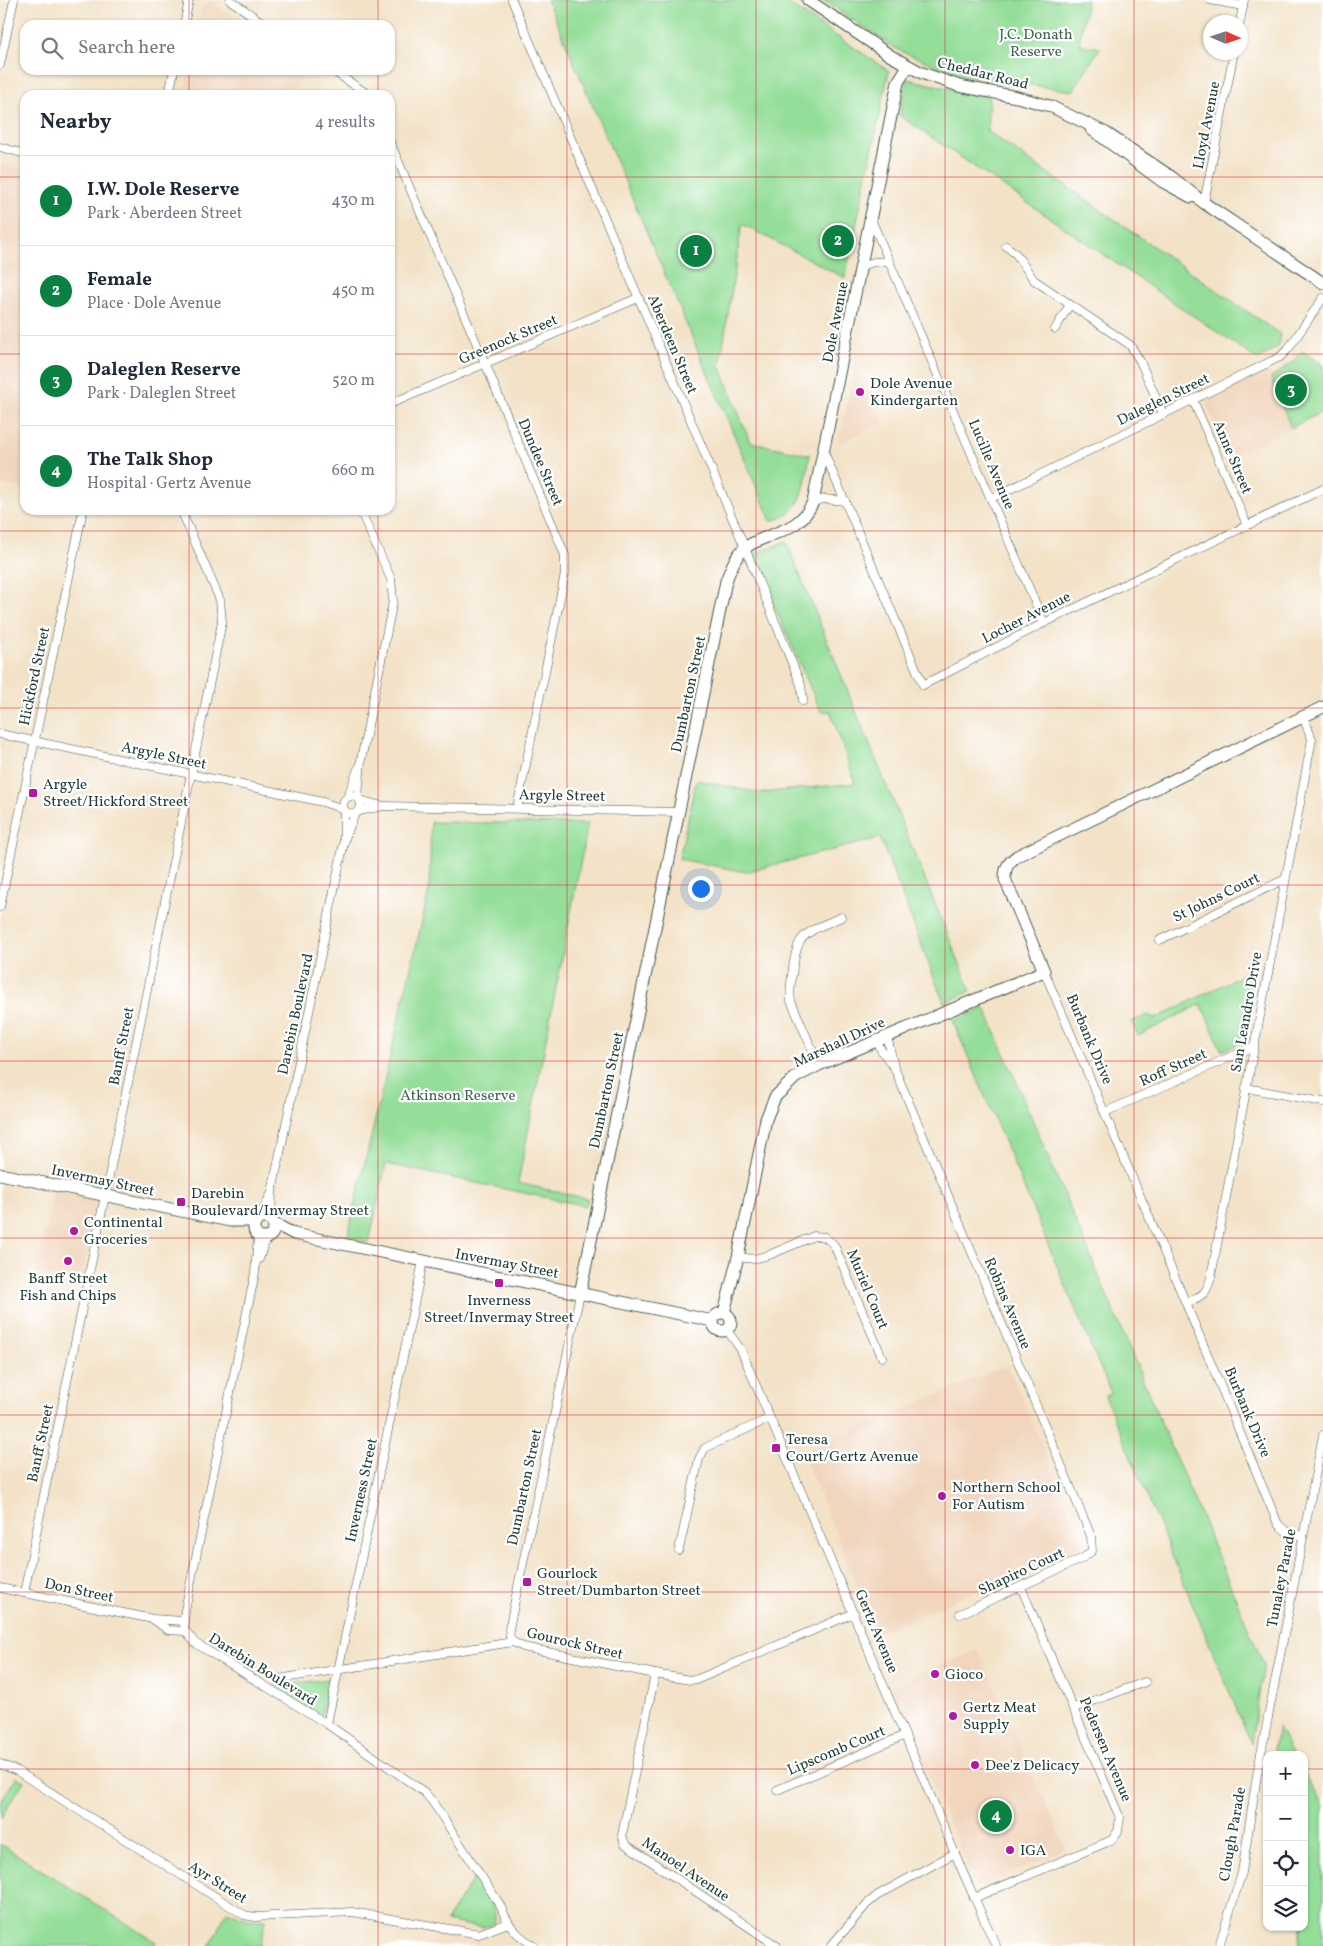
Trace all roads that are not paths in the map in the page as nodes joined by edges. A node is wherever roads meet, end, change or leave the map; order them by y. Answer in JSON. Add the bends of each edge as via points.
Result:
{"nodes":[{"id":1,"x":14,"y":0,"type":"edge"},
{"id":2,"x":189,"y":0,"type":"edge"},
{"id":3,"x":230,"y":0,"type":"edge"},
{"id":4,"x":512,"y":0,"type":"edge"},
{"id":5,"x":808,"y":0,"type":"edge"},
{"id":6,"x":1210,"y":0,"type":"edge"},
{"id":7,"x":1244,"y":3,"type":"edge"},
{"id":8,"x":185,"y":20,"type":"edge"},
{"id":9,"x":259,"y":20,"type":"edge"},
{"id":10,"x":1232,"y":60,"type":"edge"},
{"id":11,"x":0,"y":65,"type":"edge"},
{"id":12,"x":908,"y":66,"type":"junction"},
{"id":13,"x":173,"y":75,"type":"edge"},
{"id":14,"x":339,"y":75,"type":"edge"},
{"id":15,"x":171,"y":90,"type":"edge"},
{"id":16,"x":361,"y":90,"type":"edge"},
{"id":17,"x":0,"y":147,"type":"edge"},
{"id":18,"x":9,"y":151,"type":"junction"},
{"id":19,"x":0,"y":152,"type":"edge"},
{"id":20,"x":20,"y":153,"type":"edge"},
{"id":21,"x":395,"y":154,"type":"edge"},
{"id":22,"x":1204,"y":203,"type":"junction"},
{"id":23,"x":871,"y":219,"type":"junction"},
{"id":24,"x":1006,"y":246,"type":"dead end"},
{"id":25,"x":889,"y":261,"type":"junction"},
{"id":26,"x":861,"y":266,"type":"junction"},
{"id":27,"x":1323,"y":283,"type":"edge"},
{"id":28,"x":638,"y":298,"type":"junction"},
{"id":29,"x":1323,"y":298,"type":"edge"},
{"id":30,"x":1069,"y":306,"type":"junction"},
{"id":31,"x":1055,"y":329,"type":"dead end"},
{"id":32,"x":486,"y":363,"type":"junction"},
{"id":33,"x":1194,"y":400,"type":"junction"},
{"id":34,"x":395,"y":402,"type":"edge"},
{"id":35,"x":1163,"y":414,"type":"junction"},
{"id":36,"x":824,"y":452,"type":"junction"},
{"id":37,"x":1323,"y":489,"type":"edge"},
{"id":38,"x":992,"y":498,"type":"junction"},
{"id":39,"x":845,"y":500,"type":"junction"},
{"id":40,"x":813,"y":502,"type":"junction"},
{"id":41,"x":82,"y":515,"type":"edge"},
{"id":42,"x":183,"y":515,"type":"edge"},
{"id":43,"x":362,"y":515,"type":"edge"},
{"id":44,"x":1247,"y":525,"type":"junction"},
{"id":45,"x":745,"y":548,"type":"junction"},
{"id":46,"x":1044,"y":623,"type":"junction"},
{"id":47,"x":803,"y":701,"type":"dead end"},
{"id":48,"x":1323,"y":707,"type":"edge"},
{"id":49,"x":1303,"y":717,"type":"junction"},
{"id":50,"x":0,"y":734,"type":"edge"},
{"id":51,"x":35,"y":740,"type":"junction"},
{"id":52,"x":361,"y":760,"type":"junction"},
{"id":53,"x":192,"y":775,"type":"junction"},
{"id":54,"x":346,"y":797,"type":"junction"},
{"id":55,"x":359,"y":799,"type":"junction"},
{"id":56,"x":323,"y":802,"type":"junction"},
{"id":57,"x":384,"y":806,"type":"junction"},
{"id":58,"x":518,"y":808,"type":"junction"},
{"id":59,"x":344,"y":810,"type":"junction"},
{"id":60,"x":357,"y":812,"type":"junction"},
{"id":61,"x":679,"y":812,"type":"junction"},
{"id":62,"x":344,"y":842,"type":"junction"},
{"id":63,"x":1285,"y":878,"type":"junction"},
{"id":64,"x":0,"y":907,"type":"edge"},
{"id":65,"x":841,"y":916,"type":"dead end"},
{"id":66,"x":1160,"y":940,"type":"dead end"},
{"id":67,"x":1044,"y":971,"type":"junction"},
{"id":68,"x":882,"y":1038,"type":"junction"},
{"id":69,"x":1253,"y":1047,"type":"junction"},
{"id":70,"x":819,"y":1065,"type":"junction"},
{"id":71,"x":1246,"y":1088,"type":"junction"},
{"id":72,"x":1323,"y":1102,"type":"edge"},
{"id":73,"x":1105,"y":1112,"type":"junction"},
{"id":74,"x":0,"y":1174,"type":"edge"},
{"id":75,"x":272,"y":1192,"type":"junction"},
{"id":76,"x":104,"y":1195,"type":"junction"},
{"id":77,"x":264,"y":1228,"type":"junction"},
{"id":78,"x":738,"y":1256,"type":"junction"},
{"id":79,"x":423,"y":1261,"type":"junction"},
{"id":80,"x":580,"y":1294,"type":"junction"},
{"id":81,"x":1186,"y":1303,"type":"junction"},
{"id":82,"x":724,"y":1313,"type":"junction"},
{"id":83,"x":713,"y":1322,"type":"junction"},
{"id":84,"x":727,"y":1330,"type":"junction"},
{"id":85,"x":882,"y":1357,"type":"dead end"},
{"id":86,"x":770,"y":1418,"type":"junction"},
{"id":87,"x":1323,"y":1436,"type":"edge"},
{"id":88,"x":1303,"y":1536,"type":"junction"},
{"id":89,"x":679,"y":1550,"type":"dead end"},
{"id":90,"x":1092,"y":1551,"type":"joint"},
{"id":91,"x":1021,"y":1587,"type":"junction"},
{"id":92,"x":0,"y":1588,"type":"edge"},
{"id":93,"x":24,"y":1592,"type":"junction"},
{"id":94,"x":854,"y":1613,"type":"junction"},
{"id":95,"x":960,"y":1614,"type":"dead end"},
{"id":96,"x":153,"y":1619,"type":"junction"},
{"id":97,"x":184,"y":1621,"type":"junction"},
{"id":98,"x":185,"y":1631,"type":"junction"},
{"id":99,"x":513,"y":1642,"type":"junction"},
{"id":100,"x":338,"y":1670,"type":"junction"},
{"id":101,"x":655,"y":1674,"type":"junction"},
{"id":102,"x":278,"y":1679,"type":"dead end"},
{"id":103,"x":1145,"y":1682,"type":"dead end"},
{"id":104,"x":1074,"y":1708,"type":"junction"},
{"id":105,"x":327,"y":1724,"type":"junction"},
{"id":106,"x":1267,"y":1726,"type":"joint"},
{"id":107,"x":905,"y":1735,"type":"junction"},
{"id":108,"x":0,"y":1764,"type":"edge"},
{"id":109,"x":777,"y":1790,"type":"dead end"},
{"id":110,"x":955,"y":1853,"type":"junction"},
{"id":111,"x":974,"y":1898,"type":"junction"},
{"id":112,"x":508,"y":1923,"type":"junction"},
{"id":113,"x":534,"y":1946,"type":"edge"},
{"id":114,"x":777,"y":1946,"type":"edge"},
{"id":115,"x":831,"y":1946,"type":"edge"},
{"id":116,"x":996,"y":1946,"type":"edge"},
{"id":117,"x":1219,"y":1946,"type":"edge"}],
"edges":[{"from":1,"to":11,"type":"street"},
{"from":2,"to":8,"type":"street"},
{"from":3,"to":9,"type":"street"},
{"from":4,"to":28,"type":"street","name":"Aberdeen Street"},
{"from":5,"to":12,"type":"street","name":"Cheddar Road"},
{"from":6,"to":7,"type":"street"},
{"from":10,"to":22,"type":"street","name":"Lloyd Avenue"},
{"from":12,"to":22,"type":"street","name":"Cheddar Road","via":[[938,80],[1050,106],[1079,119],[1113,137]]},
{"from":12,"to":23,"type":"street","name":"Dole Avenue","via":[[898,82]]},
{"from":13,"to":15,"type":"street"},
{"from":14,"to":16,"type":"street"},
{"from":17,"to":18,"type":"street"},
{"from":18,"to":19,"type":"street"},
{"from":18,"to":20,"type":"street"},
{"from":21,"to":32,"type":"street","name":"Dundee Street"},
{"from":22,"to":27,"type":"street","name":"Cheddar Road"},
{"from":23,"to":25,"type":"street","name":"Lucille Avenue"},
{"from":23,"to":26,"type":"street","name":"Dole Avenue"},
{"from":24,"to":30,"type":"street","via":[[1016,254],[1034,280]]},
{"from":25,"to":26,"type":"street"},
{"from":25,"to":38,"type":"street","name":"Lucille Avenue"},
{"from":26,"to":36,"type":"street","name":"Dole Avenue"},
{"from":28,"to":32,"type":"street","name":"Greenock Street"},
{"from":28,"to":45,"type":"street","name":"Aberdeen Street"},
{"from":29,"to":33,"type":"street","name":"Daleglen Street","via":[[1280,357]]},
{"from":30,"to":31,"type":"street"},
{"from":30,"to":35,"type":"street","via":[[1130,346]]},
{"from":32,"to":34,"type":"street","name":"Greenock Street"},
{"from":32,"to":58,"type":"street","name":"Dundee Street","via":[[565,555]]},
{"from":33,"to":35,"type":"street","name":"Daleglen Street"},
{"from":33,"to":44,"type":"street","name":"Anne Street"},
{"from":35,"to":38,"type":"street","name":"Daleglen Street"},
{"from":36,"to":39,"type":"street","name":"Locher Avenue"},
{"from":36,"to":40,"type":"street","name":"Dole Avenue"},
{"from":37,"to":44,"type":"street","name":"Locher Avenue"},
{"from":38,"to":46,"type":"street","name":"Lucille Avenue"},
{"from":39,"to":40,"type":"street","via":[[824,498]]},
{"from":39,"to":46,"type":"street","name":"Locher Avenue","via":[[923,686]]},
{"from":40,"to":45,"type":"street","name":"Dole Avenue","via":[[792,527]]},
{"from":41,"to":51,"type":"street","name":"Hickford Street"},
{"from":42,"to":53,"type":"street","name":"Banff Street","via":[[220,600],[222,622]]},
{"from":43,"to":52,"type":"street","via":[[391,579],[393,601]]},
{"from":44,"to":46,"type":"street","name":"Locher Avenue"},
{"from":45,"to":47,"type":"street","name":"Aberdeen Street","via":[[801,685]]},
{"from":45,"to":61,"type":"street","name":"Dumbarton Street","via":[[726,581]]},
{"from":48,"to":49,"type":"street","name":"Burbank Drive"},
{"from":49,"to":63,"type":"street","name":"San Leandro Drive","via":[[1312,739]]},
{"from":49,"to":67,"type":"street","name":"Burbank Drive","via":[[1008,862],[1005,879]]},
{"from":50,"to":51,"type":"street","name":"Argyle Street"},
{"from":51,"to":53,"type":"street","name":"Argyle Street"},
{"from":51,"to":64,"type":"street","name":"Hickford Street"},
{"from":52,"to":54,"type":"street"},
{"from":52,"to":55,"type":"street"},
{"from":53,"to":56,"type":"street","name":"Argyle Street"},
{"from":53,"to":76,"type":"street","name":"Banff Street"},
{"from":54,"to":55,"type":"street"},
{"from":54,"to":56,"type":"street","name":"Argyle Street"},
{"from":54,"to":59,"type":"street","via":[[342,804]]},
{"from":55,"to":57,"type":"street","name":"Argyle Street"},
{"from":55,"to":60,"type":"street","via":[[361,805]]},
{"from":56,"to":59,"type":"street","name":"Argyle Street"},
{"from":57,"to":58,"type":"street","name":"Argyle Street"},
{"from":57,"to":60,"type":"street","name":"Argyle Street"},
{"from":58,"to":61,"type":"street","name":"Argyle Street"},
{"from":59,"to":60,"type":"street","via":[[349,814]]},
{"from":59,"to":62,"type":"street","name":"Darebin Boulevard"},
{"from":60,"to":62,"type":"street","name":"Darebin Boulevard"},
{"from":61,"to":80,"type":"street","name":"Dumbarton Street"},
{"from":62,"to":75,"type":"street","name":"Darebin Boulevard"},
{"from":63,"to":66,"type":"street","name":"St Johns Court"},
{"from":63,"to":69,"type":"street","name":"San Leandro Drive"},
{"from":65,"to":70,"type":"street","via":[[801,940],[789,991]]},
{"from":67,"to":68,"type":"street","name":"Marshall Drive"},
{"from":67,"to":73,"type":"street","name":"Burbank Drive"},
{"from":68,"to":70,"type":"street","name":"Marshall Drive"},
{"from":68,"to":90,"type":"street","name":"Robins Avenue","via":[[1091,1536]]},
{"from":69,"to":71,"type":"street","name":"San Leandro Drive"},
{"from":69,"to":73,"type":"street","name":"Roff Street"},
{"from":70,"to":78,"type":"street","name":"Marshall Drive","via":[[796,1077],[775,1097],[766,1119]]},
{"from":71,"to":72,"type":"street"},
{"from":71,"to":81,"type":"street","name":"San Leandro Drive","via":[[1208,1289]]},
{"from":73,"to":81,"type":"street","name":"Burbank Drive"},
{"from":74,"to":76,"type":"street","name":"Invermay Street"},
{"from":75,"to":77,"type":"street","name":"Darebin Boulevard"},
{"from":75,"to":77,"type":"street","name":"Darebin Boulevard"},
{"from":76,"to":77,"type":"street","name":"Invermay Street"},
{"from":76,"to":93,"type":"street","name":"Banff Street"},
{"from":77,"to":79,"type":"street","name":"Invermay Street"},
{"from":77,"to":97,"type":"street","name":"Darebin Boulevard"},
{"from":78,"to":82,"type":"street","name":"Marshall Drive"},
{"from":78,"to":85,"type":"street","name":"Muriel Court","via":[[754,1259],[814,1236],[825,1237],[834,1245]]},
{"from":79,"to":80,"type":"street","name":"Invermay Street"},
{"from":79,"to":100,"type":"street","name":"Inverness Street"},
{"from":80,"to":83,"type":"street","name":"Invermay Street"},
{"from":80,"to":99,"type":"street","name":"Dumbarton Street","via":[[509,1628]]},
{"from":81,"to":88,"type":"street","name":"Burbank Drive","via":[[1278,1524],[1288,1533]]},
{"from":82,"to":83,"type":"street","via":[[716,1315]]},
{"from":82,"to":84,"type":"street","via":[[731,1320]]},
{"from":83,"to":84,"type":"street","via":[[717,1330]]},
{"from":84,"to":86,"type":"street","name":"Gertz Avenue","via":[[741,1350]]},
{"from":86,"to":89,"type":"street","via":[[705,1448],[699,1459]]},
{"from":86,"to":94,"type":"street","name":"Gertz Avenue"},
{"from":87,"to":88,"type":"street","name":"Tunaley Parade"},
{"from":88,"to":106,"type":"street","name":"Tunaley Parade"},
{"from":90,"to":91,"type":"street","name":"Shapiro Court"},
{"from":91,"to":95,"type":"street","name":"Shapiro Court"},
{"from":91,"to":104,"type":"street","name":"Pedersen Avenue"},
{"from":92,"to":93,"type":"street","name":"Don Street"},
{"from":93,"to":96,"type":"street","name":"Don Street"},
{"from":94,"to":101,"type":"street","name":"Gourock Street","via":[[698,1679]]},
{"from":94,"to":107,"type":"street","name":"Gertz Avenue"},
{"from":96,"to":97,"type":"street","name":"Don Street"},
{"from":96,"to":98,"type":"street","name":"Don Street","via":[[168,1630]]},
{"from":97,"to":98,"type":"street","name":"Darebin Boulevard"},
{"from":98,"to":105,"type":"street","name":"Darebin Boulevard","via":[[195,1643]]},
{"from":99,"to":100,"type":"street","name":"Gourock Street"},
{"from":99,"to":101,"type":"street","name":"Gourock Street","via":[[523,1647]]},
{"from":100,"to":102,"type":"street","name":"Gourock Street"},
{"from":100,"to":105,"type":"street","name":"Inverness Street"},
{"from":101,"to":114,"type":"street","name":"Manoel Avenue","via":[[622,1835],[625,1844]]},
{"from":103,"to":104,"type":"street"},
{"from":104,"to":111,"type":"street","name":"Pedersen Avenue","via":[[1120,1818],[1118,1831],[1112,1840]]},
{"from":105,"to":112,"type":"street","name":"Darebin Boulevard","via":[[424,1792],[500,1905]]},
{"from":106,"to":117,"type":"street","name":"Clough Parade","via":[[1240,1879]]},
{"from":107,"to":109,"type":"street","name":"Lipscomb Court"},
{"from":107,"to":110,"type":"street","name":"Gertz Avenue"},
{"from":108,"to":112,"type":"street","name":"Ayr Street","via":[[17,1771],[244,1915],[352,1912],[479,1934]]},
{"from":110,"to":111,"type":"street","name":"Gertz Avenue"},
{"from":110,"to":115,"type":"street","via":[[878,1895]]},
{"from":111,"to":116,"type":"street","name":"Gertz Avenue"},
{"from":112,"to":113,"type":"street","name":"Darebin Boulevard","via":[[521,1938]]}]}
